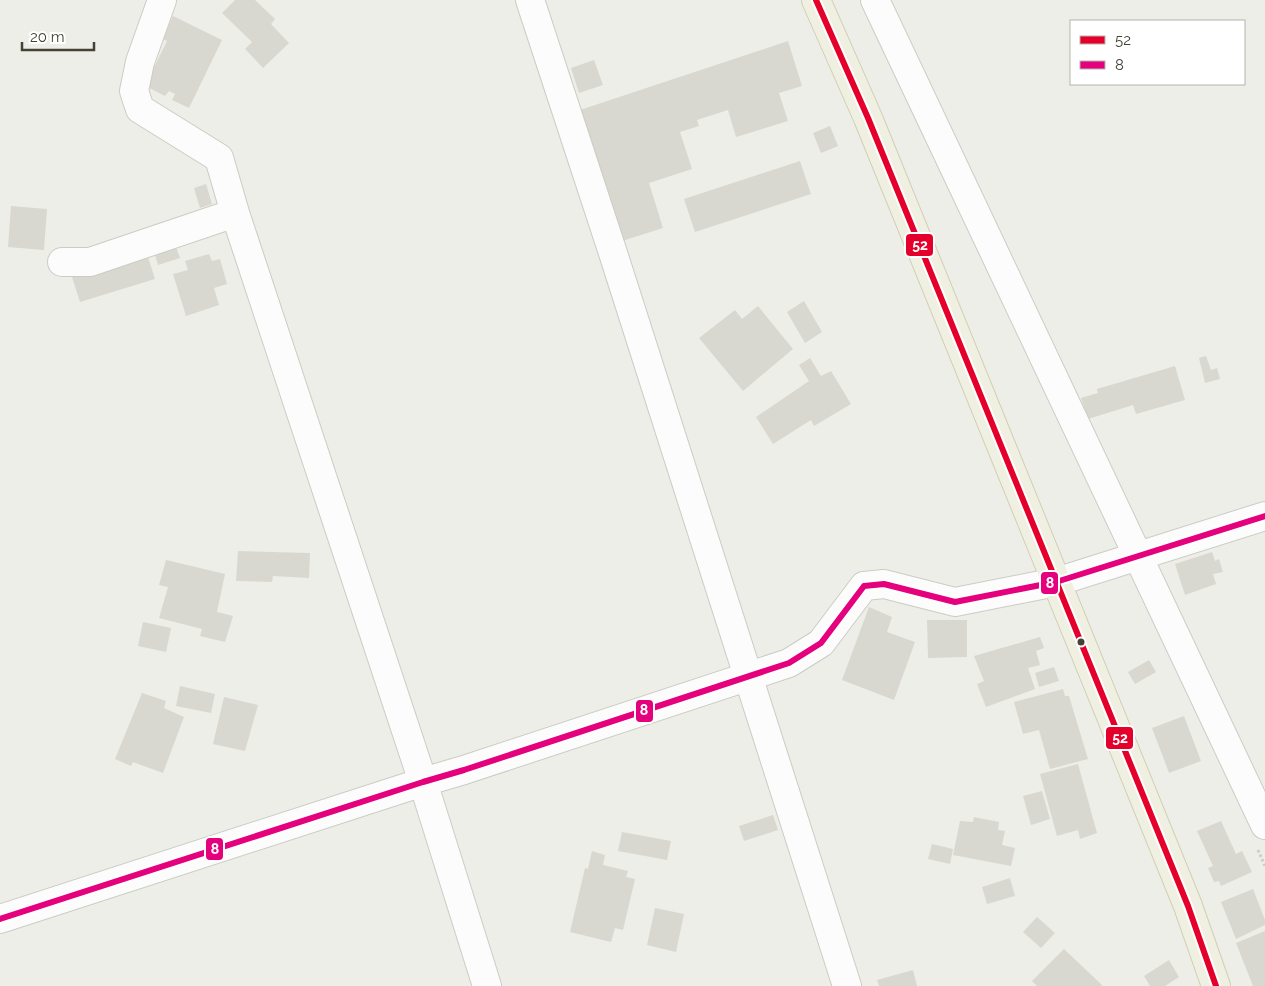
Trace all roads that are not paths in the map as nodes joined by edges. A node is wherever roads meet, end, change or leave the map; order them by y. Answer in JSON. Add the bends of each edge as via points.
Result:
{"nodes":[{"id":1,"x":162,"y":0,"type":"edge"},
{"id":2,"x":530,"y":0,"type":"edge"},
{"id":3,"x":816,"y":0,"type":"edge"},
{"id":4,"x":875,"y":0,"type":"edge"},
{"id":5,"x":235,"y":213,"type":"junction"},
{"id":6,"x":62,"y":262,"type":"dead end"},
{"id":7,"x":1265,"y":516,"type":"edge"},
{"id":8,"x":1137,"y":556,"type":"junction"},
{"id":9,"x":1056,"y":582,"type":"junction"},
{"id":10,"x":748,"y":677,"type":"junction"},
{"id":11,"x":422,"y":782,"type":"junction"},
{"id":12,"x":1265,"y":825,"type":"edge"},
{"id":13,"x":0,"y":919,"type":"edge"},
{"id":14,"x":487,"y":986,"type":"edge"},
{"id":15,"x":847,"y":986,"type":"edge"},
{"id":16,"x":1216,"y":986,"type":"edge"}],
"edges":[{"from":1,"to":5,"type":"street","via":[[140,62],[134,91],[140,109],[218,158]]},
{"from":2,"to":10,"type":"street"},
{"from":3,"to":9,"type":"main road"},
{"from":4,"to":8,"type":"street"},
{"from":5,"to":6,"type":"street","via":[[90,262]]},
{"from":5,"to":11,"type":"street"},
{"from":7,"to":8,"type":"street"},
{"from":8,"to":9,"type":"street"},
{"from":8,"to":12,"type":"street"},
{"from":9,"to":10,"type":"street","via":[[955,602],[884,584],[864,586],[821,643],[789,663]]},
{"from":9,"to":16,"type":"main road","via":[[1188,906]]},
{"from":10,"to":11,"type":"street"},
{"from":10,"to":15,"type":"street"},
{"from":11,"to":13,"type":"street"},
{"from":11,"to":14,"type":"street"}]}
